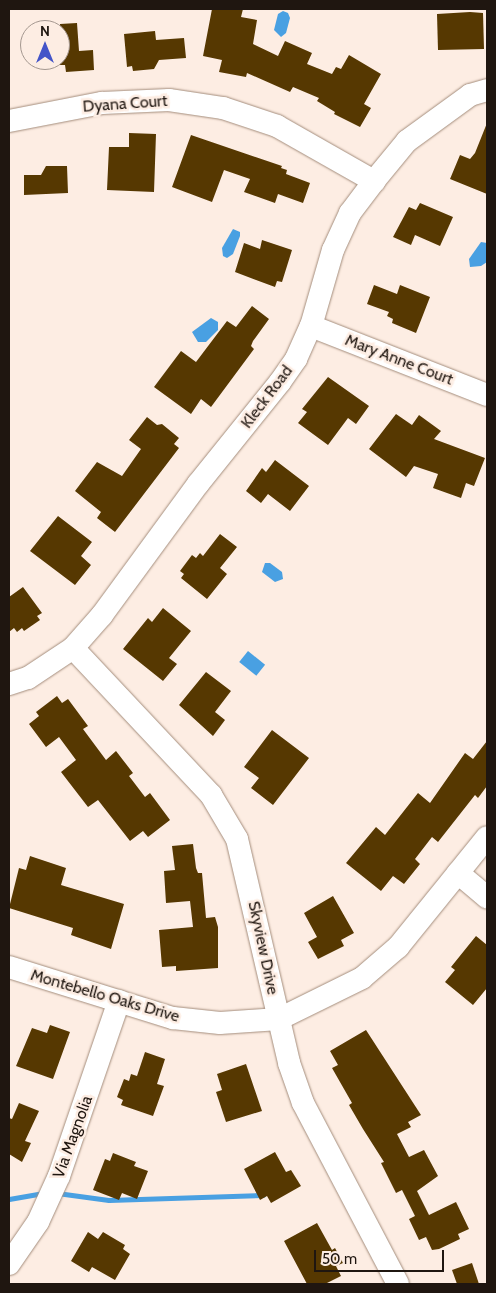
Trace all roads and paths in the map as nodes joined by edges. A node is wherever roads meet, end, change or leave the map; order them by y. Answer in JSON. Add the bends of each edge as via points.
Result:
{"nodes":[{"id":1,"x":487,"y":90,"type":"edge"},
{"id":2,"x":9,"y":120,"type":"edge"},
{"id":3,"x":374,"y":181,"type":"junction"},
{"id":4,"x":311,"y":326,"type":"junction"},
{"id":5,"x":487,"y":395,"type":"edge"},
{"id":6,"x":73,"y":648,"type":"junction"},
{"id":7,"x":9,"y":684,"type":"edge"},
{"id":8,"x":487,"y":837,"type":"edge"},
{"id":9,"x":458,"y":873,"type":"junction"},
{"id":10,"x":487,"y":897,"type":"edge"},
{"id":11,"x":9,"y":967,"type":"edge"},
{"id":12,"x":119,"y":1001,"type":"junction"},
{"id":13,"x":279,"y":1019,"type":"junction"},
{"id":14,"x":9,"y":1264,"type":"edge"},
{"id":15,"x":396,"y":1283,"type":"edge"}],
"edges":[{"from":1,"to":3,"type":"street","name":"Kleck Road","via":[[470,95],[407,142]]},
{"from":2,"to":3,"type":"street","name":"Dyana Court","via":[[102,103],[169,100],[223,108],[277,126]]},
{"from":3,"to":4,"type":"street","name":"Kleck Road","via":[[350,213],[333,250]]},
{"from":4,"to":5,"type":"street","name":"Mary Anne Court"},
{"from":4,"to":6,"type":"street","name":"Kleck Road","via":[[296,359],[280,382],[198,484],[102,615]]},
{"from":6,"to":7,"type":"street","name":"Kleck Road","via":[[28,678]]},
{"from":6,"to":13,"type":"street","name":"Skyview Drive","via":[[211,795],[238,839]]},
{"from":8,"to":9,"type":"street","name":"Montebello Oaks Drive"},
{"from":9,"to":10,"type":"street"},
{"from":9,"to":13,"type":"street","name":"Montebello Oaks Drive","via":[[425,918],[362,978]]},
{"from":11,"to":12,"type":"street","name":"Montebello Oaks Drive"},
{"from":12,"to":13,"type":"street","name":"Montebello Oaks Drive","via":[[173,1018],[220,1023]]},
{"from":12,"to":14,"type":"street","name":"Via Magnolia","via":[[59,1176],[38,1222]]},
{"from":13,"to":15,"type":"street","name":"Skyview Drive","via":[[303,1103]]}]}
